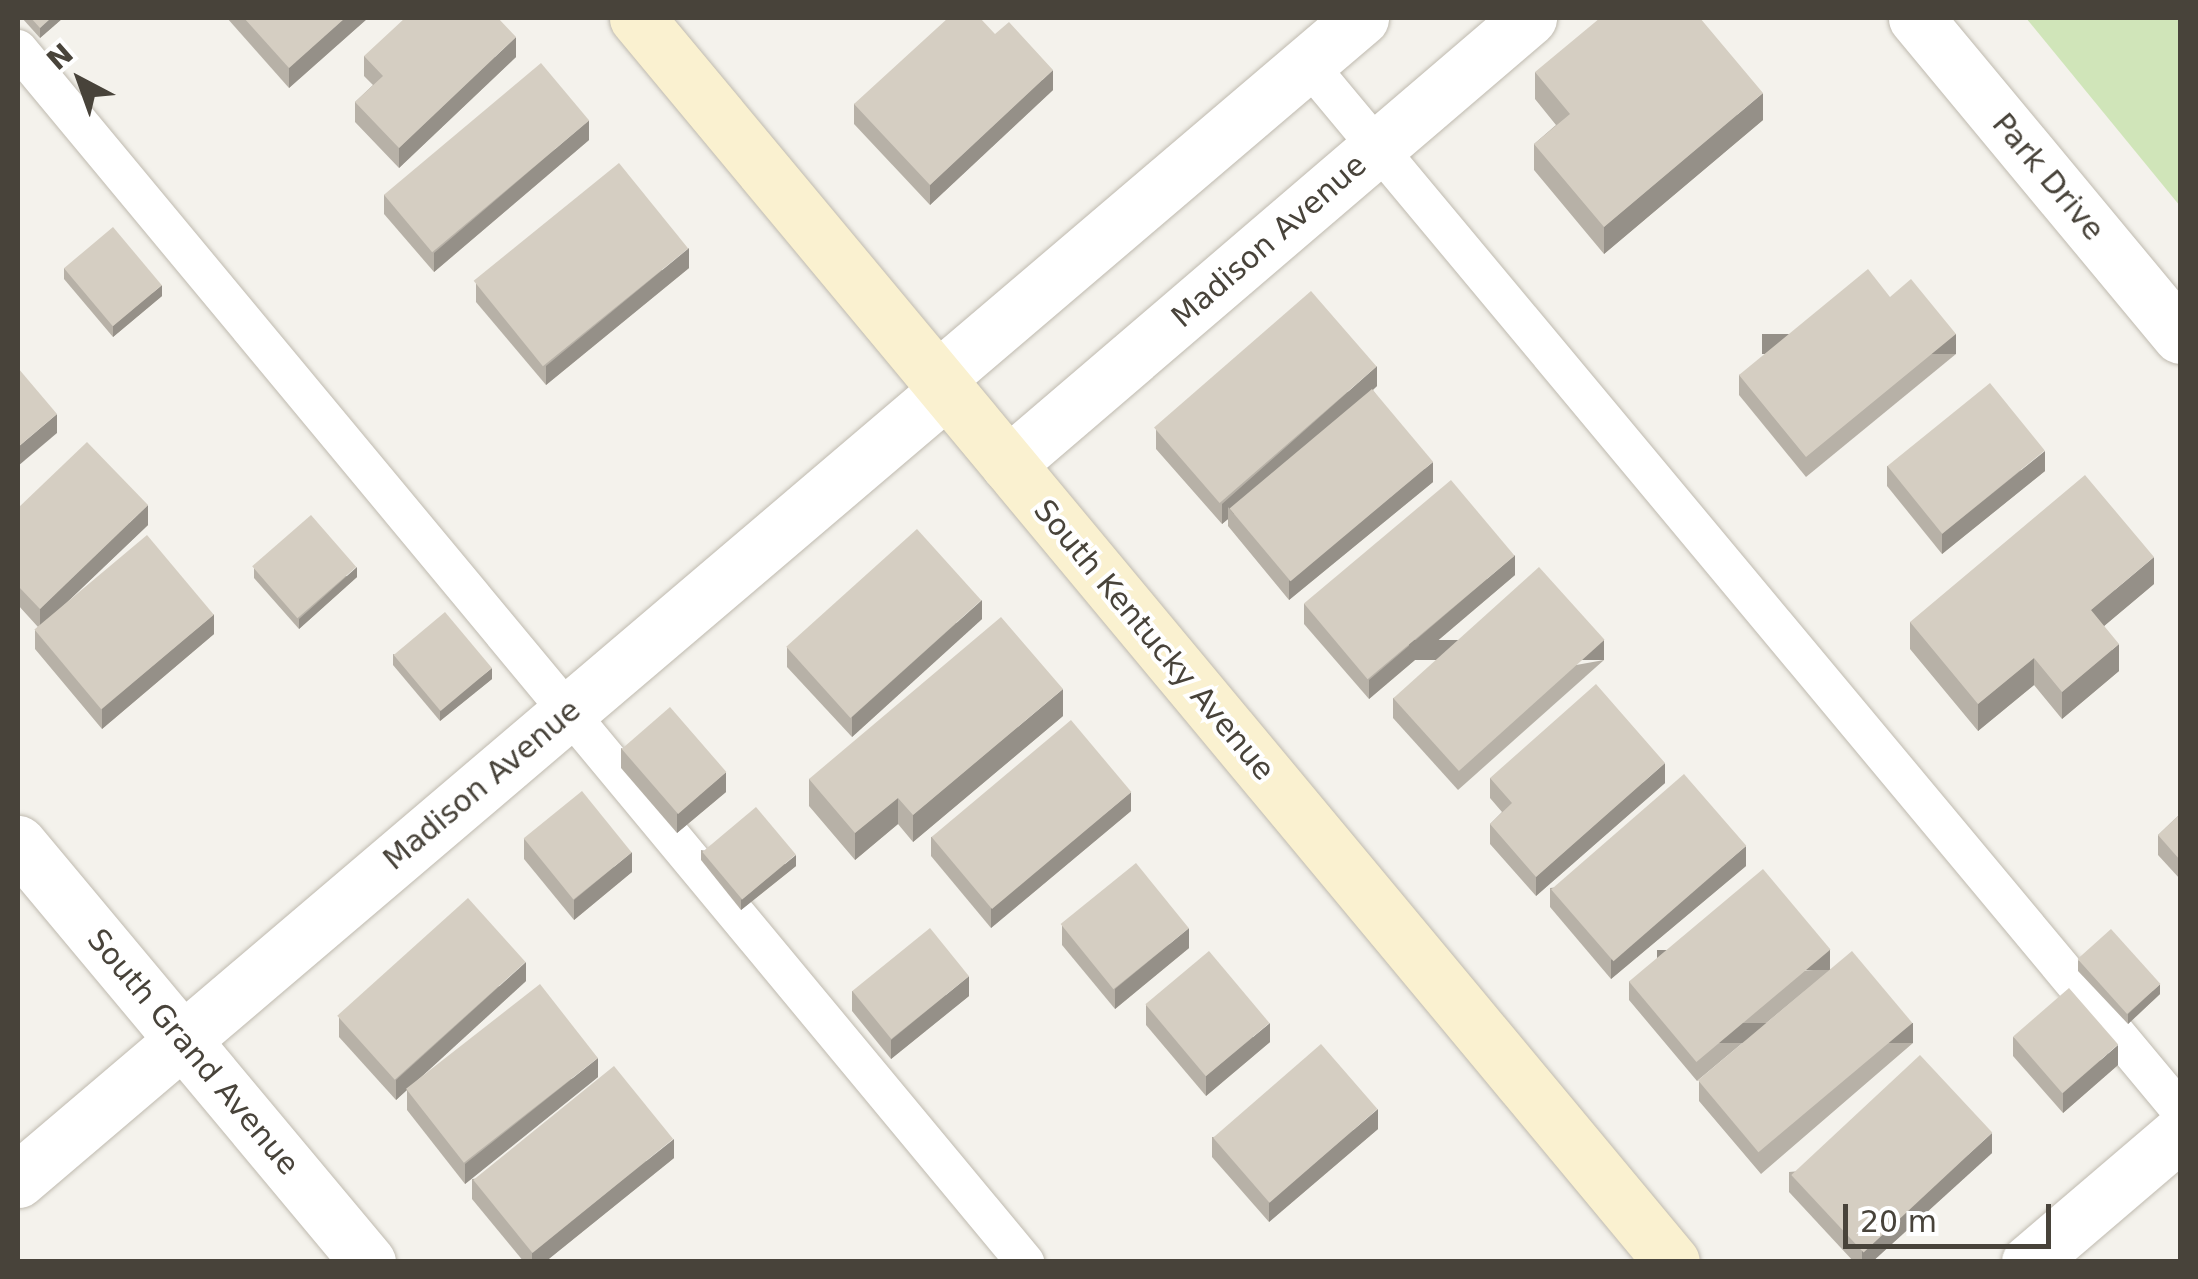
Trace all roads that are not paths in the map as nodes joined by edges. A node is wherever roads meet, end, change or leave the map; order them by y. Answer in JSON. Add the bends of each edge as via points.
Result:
{"nodes":[{"id":1,"x":637,"y":18,"type":"edge"},
{"id":2,"x":1361,"y":18,"type":"edge"},
{"id":3,"x":1529,"y":18,"type":"edge"},
{"id":4,"x":1916,"y":18,"type":"edge"},
{"id":5,"x":18,"y":49,"type":"edge"},
{"id":6,"x":1307,"y":63,"type":"junction"},
{"id":7,"x":1376,"y":149,"type":"junction"},
{"id":8,"x":2180,"y":336,"type":"edge"},
{"id":9,"x":942,"y":384,"type":"junction"},
{"id":10,"x":1008,"y":464,"type":"junction"},
{"id":11,"x":571,"y":709,"type":"junction"},
{"id":12,"x":18,"y":843,"type":"edge"},
{"id":13,"x":182,"y":1039,"type":"junction"},
{"id":14,"x":2180,"y":1110,"type":"edge"},
{"id":15,"x":2180,"y":1133,"type":"edge"},
{"id":16,"x":18,"y":1180,"type":"edge"},
{"id":17,"x":368,"y":1262,"type":"edge"},
{"id":18,"x":1025,"y":1262,"type":"edge"},
{"id":19,"x":1672,"y":1262,"type":"edge"},
{"id":20,"x":2029,"y":1262,"type":"edge"}],
"edges":[{"from":1,"to":9,"type":"street","name":"South Kentucky Avenue"},
{"from":2,"to":6,"type":"street","name":"Madison Avenue"},
{"from":3,"to":7,"type":"street","name":"Madison Avenue"},
{"from":4,"to":8,"type":"street","name":"Park Drive"},
{"from":5,"to":11,"type":"lane"},
{"from":6,"to":7,"type":"lane"},
{"from":6,"to":9,"type":"street","name":"Madison Avenue"},
{"from":7,"to":10,"type":"street","name":"Madison Avenue"},
{"from":7,"to":14,"type":"lane"},
{"from":9,"to":10,"type":"street","name":"South Kentucky Avenue"},
{"from":9,"to":11,"type":"street","name":"Madison Avenue"},
{"from":10,"to":19,"type":"street","name":"South Kentucky Avenue"},
{"from":11,"to":13,"type":"street","name":"Madison Avenue"},
{"from":11,"to":18,"type":"lane"},
{"from":12,"to":13,"type":"street","name":"South Grand Avenue"},
{"from":13,"to":16,"type":"street","name":"Madison Avenue"},
{"from":13,"to":17,"type":"street","name":"South Grand Avenue"},
{"from":15,"to":20,"type":"street"}]}
